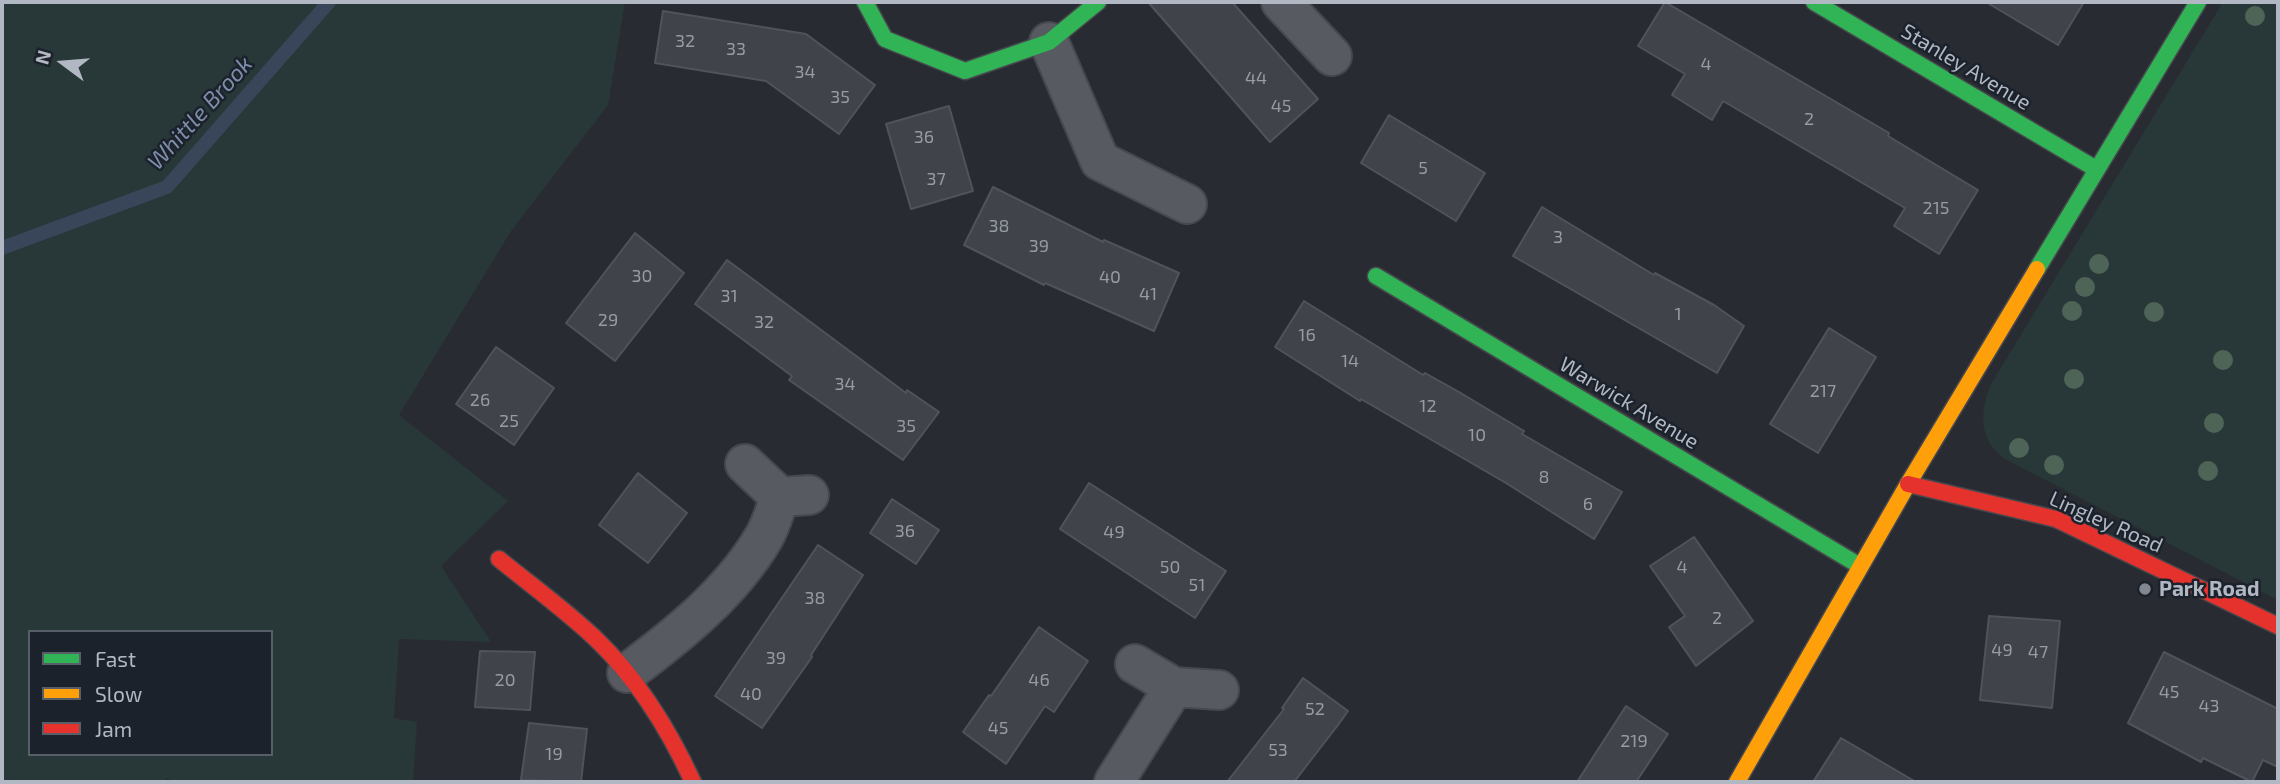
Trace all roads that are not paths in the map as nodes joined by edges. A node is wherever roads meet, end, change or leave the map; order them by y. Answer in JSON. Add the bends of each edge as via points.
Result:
{"nodes":[{"id":1,"x":865,"y":2,"type":"edge"},
{"id":2,"x":1098,"y":2,"type":"edge"},
{"id":3,"x":1281,"y":2,"type":"edge"},
{"id":4,"x":1814,"y":2,"type":"edge"},
{"id":5,"x":2198,"y":2,"type":"edge"},
{"id":6,"x":1049,"y":42,"type":"junction"},
{"id":7,"x":1332,"y":56,"type":"dead end"},
{"id":8,"x":2096,"y":169,"type":"junction"},
{"id":9,"x":1187,"y":204,"type":"dead end"},
{"id":10,"x":1376,"y":276,"type":"dead end"},
{"id":11,"x":746,"y":464,"type":"dead end"},
{"id":12,"x":1908,"y":484,"type":"junction"},
{"id":13,"x":499,"y":559,"type":"dead end"},
{"id":14,"x":1860,"y":566,"type":"junction"},
{"id":15,"x":2278,"y":626,"type":"edge"},
{"id":16,"x":1135,"y":664,"type":"dead end"},
{"id":17,"x":627,"y":673,"type":"junction"},
{"id":18,"x":1174,"y":687,"type":"junction"},
{"id":19,"x":1219,"y":690,"type":"dead end"},
{"id":20,"x":693,"y":782,"type":"edge"},
{"id":21,"x":1114,"y":782,"type":"edge"},
{"id":22,"x":1737,"y":782,"type":"edge"}],
"edges":[{"from":1,"to":6,"type":"street","via":[[885,39],[965,71]]},
{"from":2,"to":6,"type":"street"},
{"from":3,"to":7,"type":"street"},
{"from":4,"to":8,"type":"street","name":"Stanley Avenue"},
{"from":5,"to":8,"type":"street"},
{"from":6,"to":9,"type":"street","via":[[1100,162]]},
{"from":8,"to":12,"type":"street"},
{"from":10,"to":14,"type":"street","name":"Warwick Avenue"},
{"from":11,"to":17,"type":"street","via":[[794,496],[743,569],[681,634]]},
{"from":12,"to":14,"type":"street"},
{"from":12,"to":15,"type":"street","name":"Lingley Road","via":[[2056,519]]},
{"from":13,"to":17,"type":"street","via":[[584,627]]},
{"from":14,"to":22,"type":"street"},
{"from":16,"to":18,"type":"street"},
{"from":17,"to":20,"type":"street","via":[[663,723]]},
{"from":18,"to":19,"type":"street"},
{"from":18,"to":21,"type":"street"}]}
